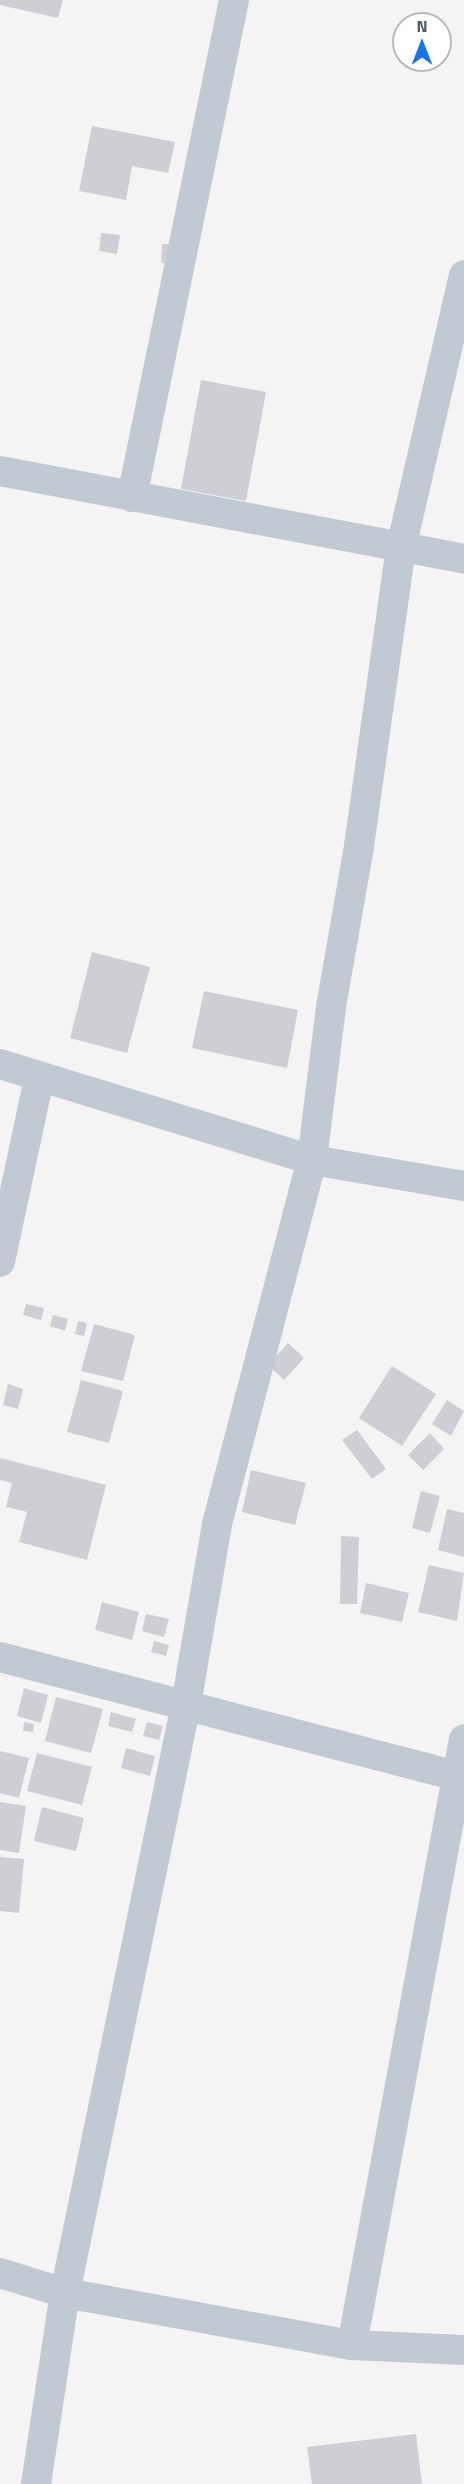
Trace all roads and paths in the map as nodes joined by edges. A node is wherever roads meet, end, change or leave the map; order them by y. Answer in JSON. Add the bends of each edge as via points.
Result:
{"nodes":[{"id":1,"x":234,"y":0,"type":"edge"},
{"id":2,"x":464,"y":275,"type":"edge"},
{"id":3,"x":0,"y":471,"type":"edge"},
{"id":4,"x":132,"y":497,"type":"junction"},
{"id":5,"x":401,"y":548,"type":"junction"},
{"id":6,"x":464,"y":559,"type":"edge"},
{"id":7,"x":0,"y":1064,"type":"edge"},
{"id":8,"x":39,"y":1079,"type":"junction"},
{"id":9,"x":312,"y":1160,"type":"junction"},
{"id":10,"x":464,"y":1186,"type":"edge"},
{"id":11,"x":0,"y":1263,"type":"edge"},
{"id":12,"x":0,"y":1658,"type":"edge"},
{"id":13,"x":186,"y":1704,"type":"junction"},
{"id":14,"x":464,"y":1739,"type":"edge"},
{"id":15,"x":460,"y":1777,"type":"edge"},
{"id":16,"x":0,"y":2273,"type":"edge"},
{"id":17,"x":65,"y":2293,"type":"junction"},
{"id":18,"x":352,"y":2345,"type":"junction"},
{"id":19,"x":464,"y":2350,"type":"edge"},
{"id":20,"x":36,"y":2484,"type":"edge"}],
"edges":[{"from":1,"to":4,"type":"street"},
{"from":2,"to":5,"type":"street"},
{"from":3,"to":4,"type":"street"},
{"from":4,"to":5,"type":"street"},
{"from":5,"to":6,"type":"street"},
{"from":5,"to":9,"type":"street","via":[[359,846],[330,1007]]},
{"from":7,"to":8,"type":"street"},
{"from":8,"to":9,"type":"street"},
{"from":8,"to":11,"type":"street"},
{"from":9,"to":10,"type":"street"},
{"from":9,"to":13,"type":"street","via":[[217,1524]]},
{"from":12,"to":13,"type":"street"},
{"from":13,"to":15,"type":"street"},
{"from":13,"to":17,"type":"street"},
{"from":14,"to":15,"type":"street"},
{"from":15,"to":18,"type":"street"},
{"from":16,"to":17,"type":"street"},
{"from":17,"to":18,"type":"street"},
{"from":17,"to":20,"type":"street"},
{"from":18,"to":19,"type":"street"}]}
